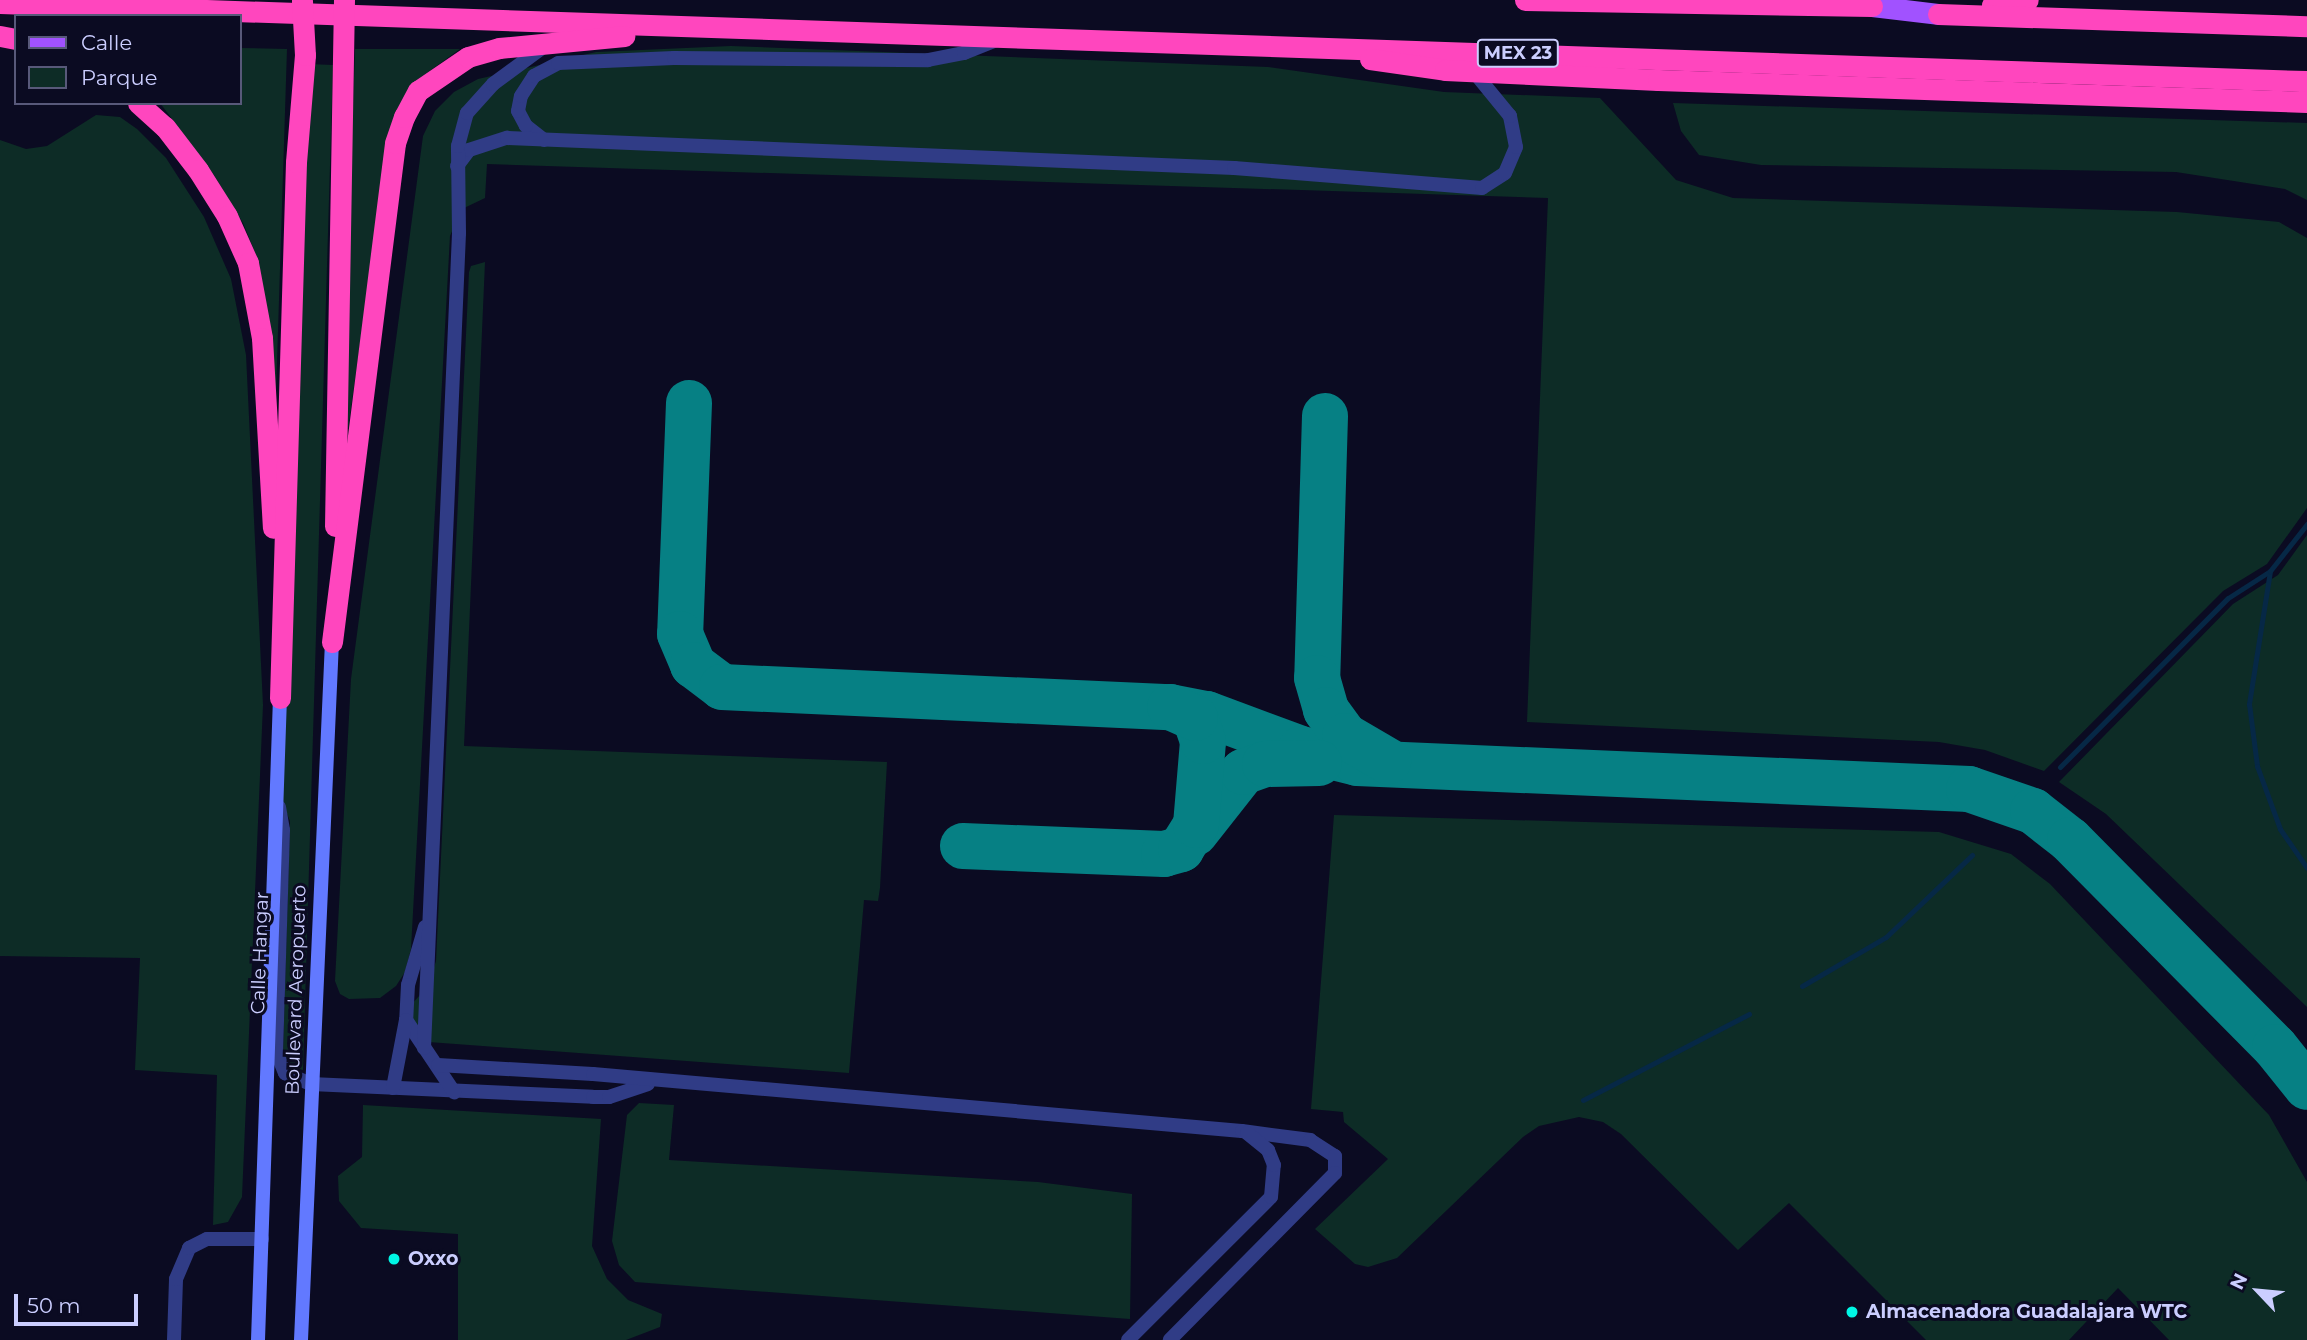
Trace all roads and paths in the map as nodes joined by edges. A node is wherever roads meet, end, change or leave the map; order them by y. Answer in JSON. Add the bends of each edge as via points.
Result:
{"nodes":[{"id":1,"x":302,"y":0,"type":"edge"},
{"id":2,"x":344,"y":0,"type":"edge"},
{"id":3,"x":1525,"y":0,"type":"edge"},
{"id":4,"x":2028,"y":0,"type":"edge"},
{"id":5,"x":1601,"y":2,"type":"edge"},
{"id":6,"x":0,"y":3,"type":"edge"},
{"id":7,"x":1866,"y":3,"type":"edge"},
{"id":8,"x":1938,"y":13,"type":"junction"},
{"id":9,"x":2307,"y":26,"type":"edge"},
{"id":10,"x":729,"y":28,"type":"junction"},
{"id":11,"x":1005,"y":36,"type":"junction"},
{"id":12,"x":551,"y":41,"type":"junction"},
{"id":13,"x":1271,"y":44,"type":"junction"},
{"id":14,"x":1474,"y":72,"type":"junction"},
{"id":15,"x":2307,"y":81,"type":"edge"},
{"id":16,"x":2307,"y":102,"type":"edge"},
{"id":17,"x":140,"y":105,"type":"edge"},
{"id":18,"x":544,"y":140,"type":"junction"},
{"id":19,"x":457,"y":166,"type":"junction"},
{"id":20,"x":332,"y":642,"type":"junction"},
{"id":21,"x":280,"y":698,"type":"junction"},
{"id":22,"x":278,"y":803,"type":"junction"},
{"id":23,"x":430,"y":912,"type":"junction"},
{"id":24,"x":406,"y":1020,"type":"junction"},
{"id":25,"x":424,"y":1048,"type":"junction"},
{"id":26,"x":438,"y":1065,"type":"junction"},
{"id":27,"x":653,"y":1082,"type":"junction"},
{"id":28,"x":311,"y":1084,"type":"junction"},
{"id":29,"x":393,"y":1088,"type":"junction"},
{"id":30,"x":454,"y":1092,"type":"junction"},
{"id":31,"x":1242,"y":1131,"type":"junction"},
{"id":32,"x":262,"y":1238,"type":"junction"},
{"id":33,"x":174,"y":1340,"type":"edge"},
{"id":34,"x":258,"y":1340,"type":"edge"},
{"id":35,"x":301,"y":1340,"type":"edge"},
{"id":36,"x":1128,"y":1340,"type":"edge"},
{"id":37,"x":1170,"y":1340,"type":"edge"}],
"edges":[{"from":1,"to":21,"type":"highway","via":[[305,55],[296,176]]},
{"from":2,"to":20,"type":"highway"},
{"from":3,"to":5,"type":"highway"},
{"from":4,"to":8,"type":"highway"},
{"from":5,"to":7,"type":"highway"},
{"from":6,"to":10,"type":"highway","number":"MEX 23"},
{"from":7,"to":8,"type":"main road"},
{"from":8,"to":9,"type":"highway"},
{"from":10,"to":11,"type":"highway","number":"MEX 23"},
{"from":10,"to":12,"type":"highway"},
{"from":11,"to":13,"type":"highway","number":"MEX 23"},
{"from":11,"to":18,"type":"street","via":[[964,53],[928,60],[674,58],[558,63],[534,76],[521,96],[518,111],[526,126]]},
{"from":12,"to":19,"type":"street","via":[[493,84],[467,113]]},
{"from":12,"to":20,"type":"highway","via":[[468,57],[418,91],[404,117],[395,143]]},
{"from":13,"to":14,"type":"highway"},
{"from":13,"to":15,"type":"highway","number":"MEX 23"},
{"from":14,"to":16,"type":"highway"},
{"from":14,"to":18,"type":"street","via":[[1510,116],[1516,147],[1505,173],[1482,188],[1234,168]]},
{"from":17,"to":21,"type":"highway","via":[[165,127],[198,170],[227,216],[248,263],[261,338]]},
{"from":18,"to":19,"type":"street","via":[[484,142],[469,150]]},
{"from":19,"to":23,"type":"street","via":[[459,243]]},
{"from":20,"to":28,"type":"street","name":"Boulevard Aeropuerto"},
{"from":21,"to":22,"type":"street","name":"Boulevard Aeropuerto"},
{"from":22,"to":28,"type":"street","name":"Calle Hangar","via":[[283,830],[276,1060],[285,1073]]},
{"from":22,"to":32,"type":"street","name":"Boulevard Aeropuerto"},
{"from":23,"to":24,"type":"street","via":[[408,985]]},
{"from":23,"to":25,"type":"street"},
{"from":24,"to":25,"type":"street"},
{"from":24,"to":29,"type":"street"},
{"from":25,"to":26,"type":"street"},
{"from":26,"to":27,"type":"street"},
{"from":26,"to":30,"type":"street"},
{"from":27,"to":30,"type":"street","via":[[609,1097]]},
{"from":27,"to":31,"type":"street"},
{"from":28,"to":29,"type":"street"},
{"from":28,"to":35,"type":"street","name":"Boulevard Aeropuerto"},
{"from":29,"to":30,"type":"street"},
{"from":31,"to":36,"type":"street","via":[[1257,1138],[1275,1165],[1271,1197]]},
{"from":31,"to":37,"type":"street","via":[[1310,1140],[1335,1156],[1335,1173]]},
{"from":32,"to":33,"type":"street","via":[[207,1239],[188,1248],[176,1279]]},
{"from":32,"to":34,"type":"street","name":"Boulevard Aeropuerto"}]}
